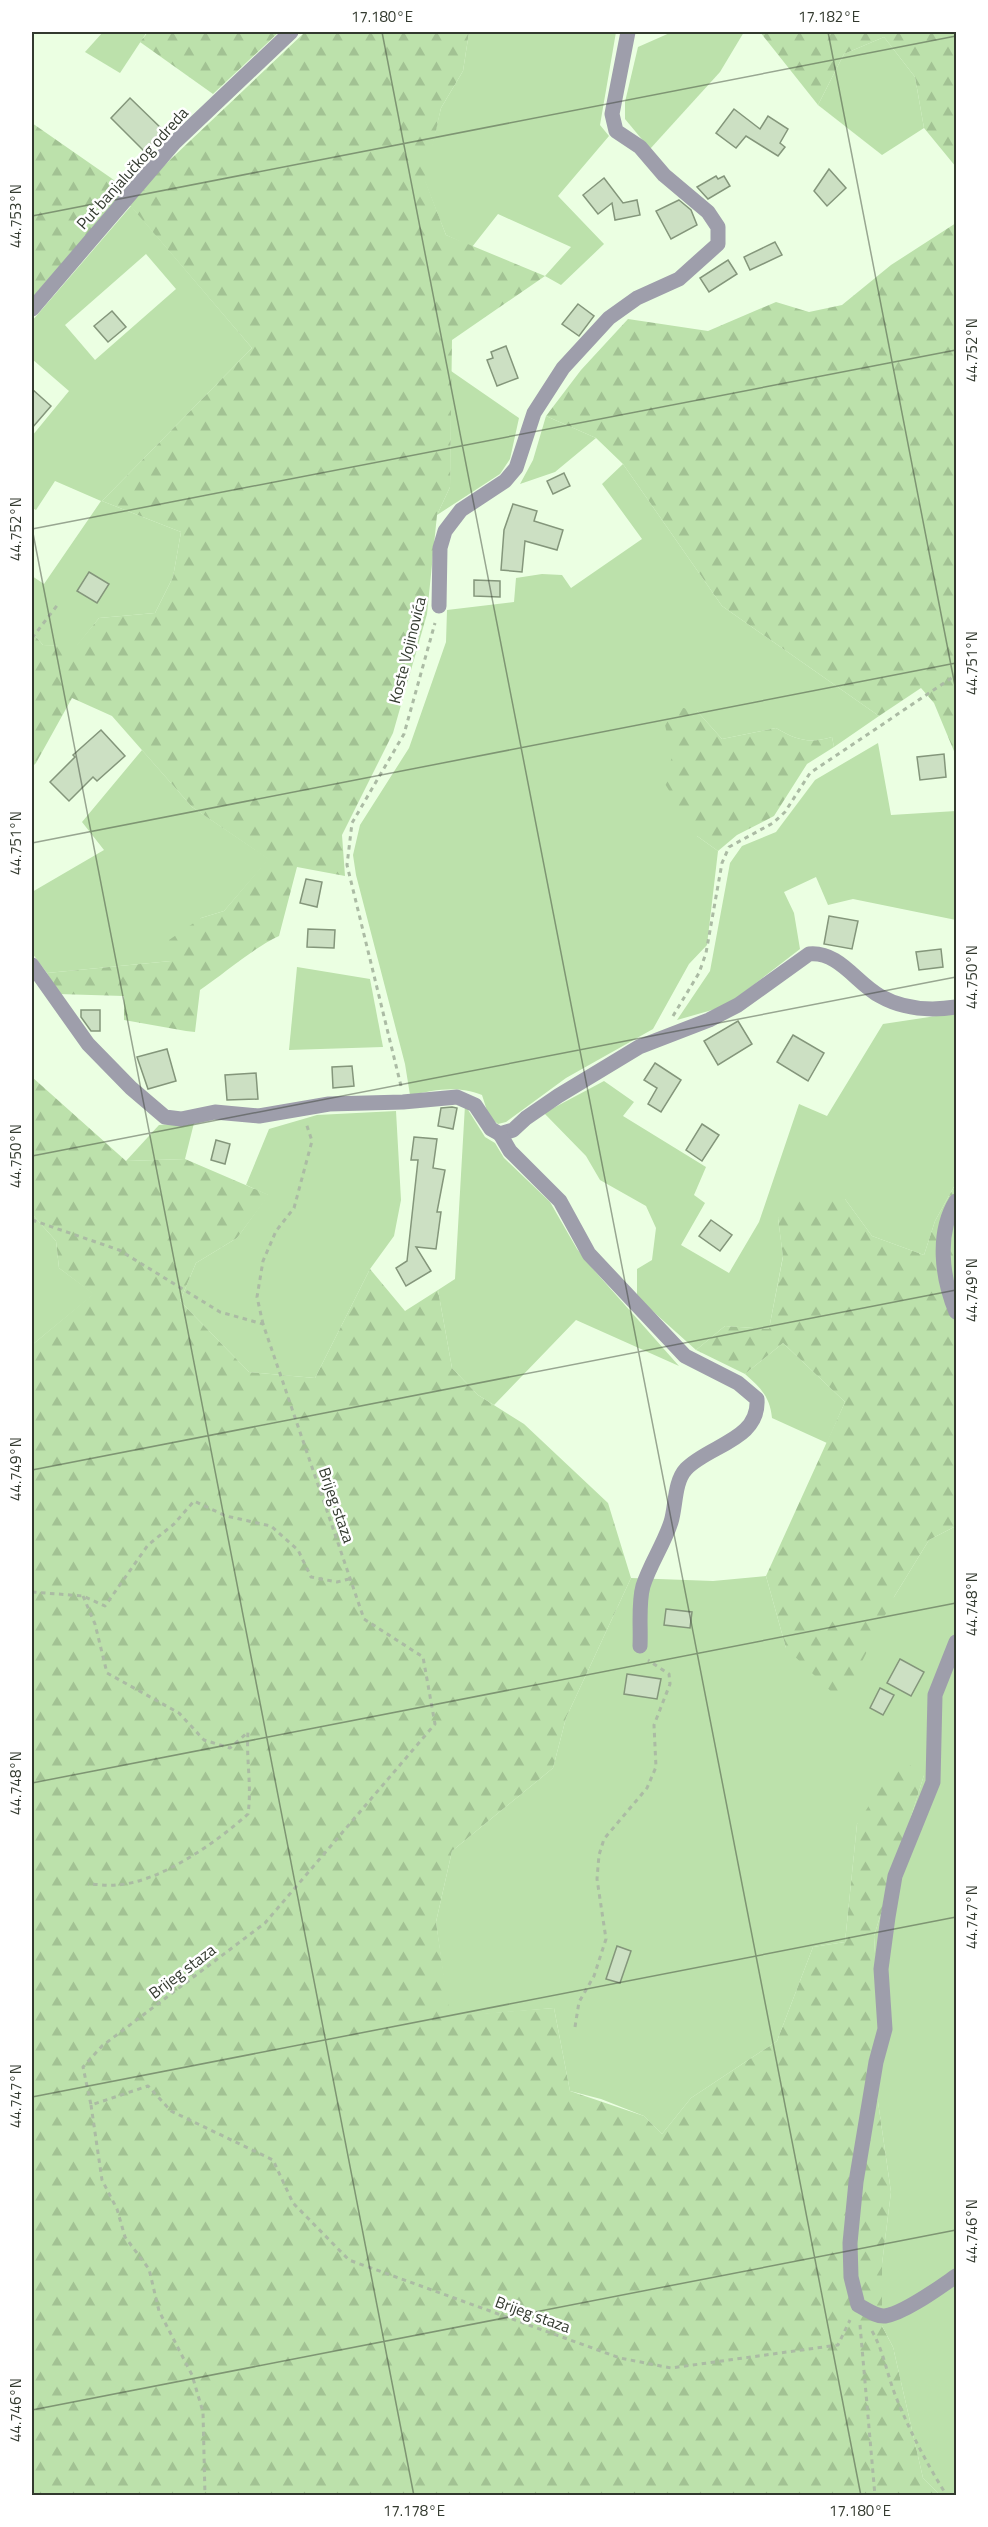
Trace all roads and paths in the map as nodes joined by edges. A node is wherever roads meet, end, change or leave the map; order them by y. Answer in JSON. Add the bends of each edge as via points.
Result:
{"nodes":[{"id":1,"x":291,"y":32,"type":"edge"},
{"id":2,"x":628,"y":32,"type":"edge"},
{"id":3,"x":32,"y":309,"type":"edge"},
{"id":4,"x":59,"y":603,"type":"dead end"},
{"id":5,"x":439,"y":606,"type":"joint"},
{"id":6,"x":32,"y":638,"type":"edge"},
{"id":7,"x":957,"y":675,"type":"edge"},
{"id":8,"x":32,"y":965,"type":"edge"},
{"id":9,"x":957,"y":1006,"type":"edge"},
{"id":10,"x":660,"y":1039,"type":"junction"},
{"id":11,"x":403,"y":1102,"type":"junction"},
{"id":12,"x":302,"y":1109,"type":"junction"},
{"id":13,"x":500,"y":1134,"type":"junction"},
{"id":14,"x":957,"y":1201,"type":"edge"},
{"id":15,"x":32,"y":1220,"type":"edge"},
{"id":16,"x":957,"y":1312,"type":"edge"},
{"id":17,"x":263,"y":1324,"type":"junction"},
{"id":18,"x":350,"y":1579,"type":"junction"},
{"id":19,"x":32,"y":1592,"type":"edge"},
{"id":20,"x":83,"y":1596,"type":"junction"},
{"id":21,"x":957,"y":1642,"type":"edge"},
{"id":22,"x":640,"y":1646,"type":"joint"},
{"id":23,"x":88,"y":1884,"type":"dead end"},
{"id":24,"x":575,"y":2027,"type":"dead end"},
{"id":25,"x":91,"y":2105,"type":"junction"},
{"id":26,"x":957,"y":2276,"type":"edge"},
{"id":27,"x":858,"y":2306,"type":"junction"},
{"id":28,"x":205,"y":2496,"type":"edge"},
{"id":29,"x":875,"y":2496,"type":"edge"},
{"id":30,"x":947,"y":2496,"type":"edge"}],
"edges":[{"from":1,"to":3,"type":"street","name":"Put banjalučkog odreda","via":[[174,142]]},
{"from":2,"to":5,"type":"street","name":"Koste Vojinovića","via":[[612,114],[616,131],[640,147],[708,212],[718,227],[718,244],[679,279],[637,298],[609,318],[563,368],[534,413],[516,468],[505,481],[461,510],[446,531],[440,548]]},
{"from":4,"to":6,"type":"path"},
{"from":5,"to":11,"type":"path","name":"Koste Vojinovića","via":[[404,734],[352,823],[347,865],[400,1075]]},
{"from":7,"to":10,"type":"path","via":[[810,773],[785,812],[729,848],[722,863],[699,973]]},
{"from":8,"to":12,"type":"street","via":[[88,1044],[165,1117],[181,1119],[215,1112],[259,1116]]},
{"from":9,"to":10,"type":"street","via":[[936,1010],[898,1004],[878,995],[838,962],[810,954],[738,1005]]},
{"from":10,"to":13,"type":"street","via":[[639,1047],[558,1096],[513,1130]]},
{"from":11,"to":12,"type":"street","via":[[328,1104]]},
{"from":11,"to":13,"type":"street","via":[[457,1096],[475,1105],[491,1129]]},
{"from":12,"to":17,"type":"path","name":"Brijeg staza","via":[[312,1141],[294,1208],[276,1231],[264,1261],[257,1297]]},
{"from":13,"to":22,"type":"street","via":[[510,1150],[560,1201],[589,1254],[685,1356],[738,1383],[758,1398],[755,1420],[686,1469],[680,1481],[671,1522],[643,1588]]},
{"from":14,"to":16,"type":"street","via":[[950,1211],[942,1255],[945,1284]]},
{"from":15,"to":17,"type":"path","via":[[119,1250],[220,1312]]},
{"from":17,"to":18,"type":"path","name":"Brijeg staza"},
{"from":18,"to":20,"type":"path","via":[[337,1582],[311,1576],[298,1550],[271,1526],[226,1516],[194,1501],[148,1545],[105,1606]]},
{"from":18,"to":25,"type":"path","name":"Brijeg staza","via":[[364,1619],[423,1657],[435,1724],[265,1923],[102,2046],[83,2067]]},
{"from":19,"to":20,"type":"path"},
{"from":20,"to":23,"type":"path","via":[[95,1624],[107,1673],[179,1713],[204,1740],[230,1748],[248,1732],[246,1759],[252,1789],[248,1814],[204,1851],[147,1878],[117,1885]]},
{"from":21,"to":27,"type":"street","via":[[935,1695],[933,1782],[895,1876],[888,1917],[881,1969],[885,2029],[858,2171],[850,2243],[851,2277]]},
{"from":22,"to":24,"type":"path","via":[[645,1659],[669,1674],[670,1684],[654,1725],[656,1767],[647,1788],[604,1839],[599,1855],[597,1880],[606,1939],[594,1976],[579,2002]]},
{"from":25,"to":27,"type":"path","name":"Brijeg staza","via":[[148,2086],[171,2111],[273,2160],[293,2203],[349,2260],[620,2358],[671,2368],[837,2344]]},
{"from":25,"to":28,"type":"path","via":[[102,2180],[117,2209],[125,2237],[148,2269],[159,2311],[192,2375],[203,2412]]},
{"from":26,"to":27,"type":"street","via":[[885,2316]]},
{"from":27,"to":29,"type":"path"},
{"from":27,"to":30,"type":"path","via":[[879,2344],[895,2395],[922,2457]]}]}
